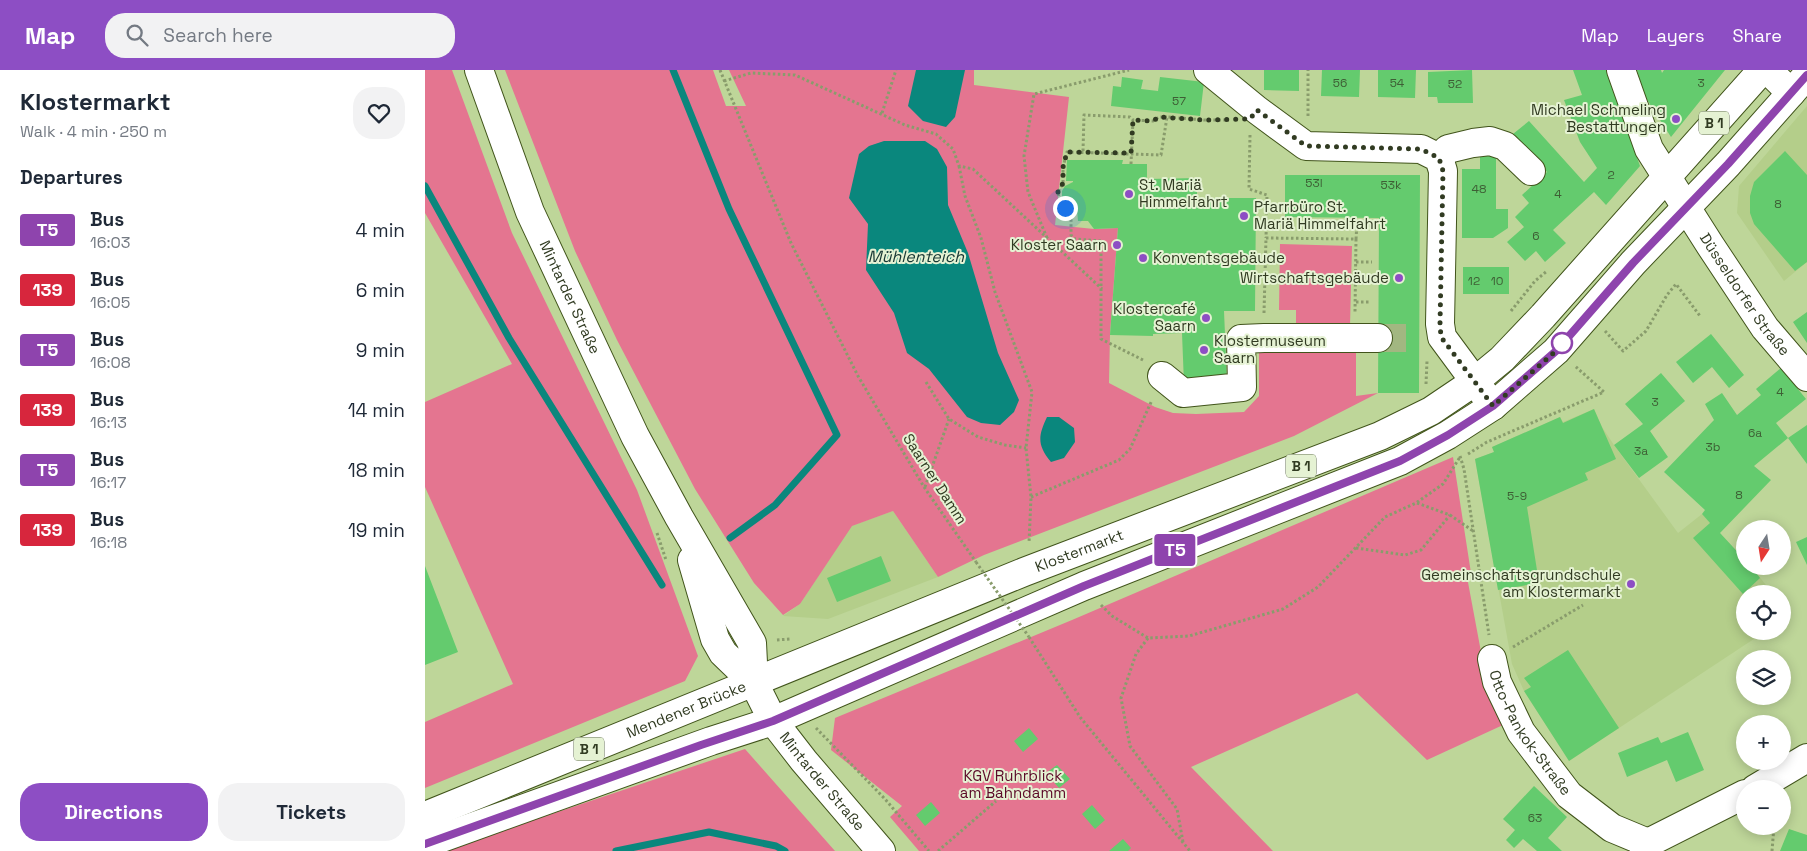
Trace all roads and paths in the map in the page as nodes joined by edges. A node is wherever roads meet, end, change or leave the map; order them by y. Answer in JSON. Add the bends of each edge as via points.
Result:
{"nodes":[{"id":1,"x":479,"y":70,"type":"edge"},
{"id":2,"x":720,"y":70,"type":"edge"},
{"id":3,"x":896,"y":70,"type":"edge"},
{"id":4,"x":1129,"y":70,"type":"edge"},
{"id":5,"x":1208,"y":70,"type":"edge"},
{"id":6,"x":1308,"y":70,"type":"edge"},
{"id":7,"x":1621,"y":70,"type":"edge"},
{"id":8,"x":1762,"y":70,"type":"edge"},
{"id":9,"x":1768,"y":70,"type":"edge"},
{"id":10,"x":724,"y":81,"type":"junction"},
{"id":11,"x":1799,"y":84,"type":"edge"},
{"id":12,"x":882,"y":113,"type":"junction"},
{"id":13,"x":1254,"y":115,"type":"junction"},
{"id":14,"x":1167,"y":117,"type":"junction"},
{"id":15,"x":1133,"y":120,"type":"junction"},
{"id":16,"x":1306,"y":146,"type":"junction"},
{"id":17,"x":1083,"y":151,"type":"junction"},
{"id":18,"x":1131,"y":153,"type":"junction"},
{"id":19,"x":1439,"y":158,"type":"junction"},
{"id":20,"x":1131,"y":164,"type":"dead end"},
{"id":21,"x":959,"y":166,"type":"junction"},
{"id":22,"x":1531,"y":171,"type":"dead end"},
{"id":23,"x":1666,"y":176,"type":"junction"},
{"id":24,"x":1687,"y":208,"type":"junction"},
{"id":25,"x":1370,"y":225,"type":"dead end"},
{"id":26,"x":1266,"y":238,"type":"junction"},
{"id":27,"x":1047,"y":239,"type":"junction"},
{"id":28,"x":1356,"y":239,"type":"junction"},
{"id":29,"x":1356,"y":262,"type":"junction"},
{"id":30,"x":1372,"y":262,"type":"dead end"},
{"id":31,"x":1102,"y":289,"type":"junction"},
{"id":32,"x":1356,"y":302,"type":"junction"},
{"id":33,"x":1371,"y":302,"type":"dead end"},
{"id":34,"x":1701,"y":316,"type":"dead end"},
{"id":35,"x":1603,"y":329,"type":"dead end"},
{"id":36,"x":1264,"y":338,"type":"junction"},
{"id":37,"x":1367,"y":338,"type":"joint"},
{"id":38,"x":1571,"y":362,"type":"dead end"},
{"id":39,"x":1162,"y":376,"type":"joint"},
{"id":40,"x":1807,"y":377,"type":"edge"},
{"id":41,"x":925,"y":382,"type":"dead end"},
{"id":42,"x":1474,"y":382,"type":"junction"},
{"id":43,"x":1493,"y":406,"type":"junction"},
{"id":44,"x":1150,"y":407,"type":"dead end"},
{"id":45,"x":949,"y":419,"type":"junction"},
{"id":46,"x":1026,"y":448,"type":"junction"},
{"id":47,"x":1475,"y":451,"type":"dead end"},
{"id":48,"x":924,"y":487,"type":"junction"},
{"id":49,"x":1031,"y":497,"type":"junction"},
{"id":50,"x":1416,"y":503,"type":"junction"},
{"id":51,"x":1451,"y":515,"type":"junction"},
{"id":52,"x":1473,"y":532,"type":"junction"},
{"id":53,"x":1029,"y":544,"type":"dead end"},
{"id":54,"x":1356,"y":548,"type":"junction"},
{"id":55,"x":1084,"y":586,"type":"junction"},
{"id":56,"x":1583,"y":605,"type":"dead end"},
{"id":57,"x":1148,"y":638,"type":"junction"},
{"id":58,"x":1493,"y":660,"type":"junction"},
{"id":59,"x":754,"y":683,"type":"junction"},
{"id":60,"x":773,"y":721,"type":"junction"},
{"id":61,"x":813,"y":726,"type":"dead end"},
{"id":62,"x":1807,"y":758,"type":"edge"},
{"id":63,"x":1770,"y":780,"type":"edge"},
{"id":64,"x":1736,"y":799,"type":"edge"},
{"id":65,"x":996,"y":801,"type":"dead end"},
{"id":66,"x":425,"y":816,"type":"edge"},
{"id":67,"x":1773,"y":835,"type":"edge"},
{"id":68,"x":425,"y":844,"type":"edge"},
{"id":69,"x":1184,"y":844,"type":"junction"},
{"id":70,"x":1646,"y":847,"type":"edge"},
{"id":71,"x":881,"y":851,"type":"edge"},
{"id":72,"x":929,"y":851,"type":"edge"},
{"id":73,"x":938,"y":851,"type":"edge"},
{"id":74,"x":1190,"y":851,"type":"edge"},
{"id":75,"x":1772,"y":851,"type":"edge"}],
"edges":[{"from":1,"to":59,"type":"main road","name":"Mintarder Straße","via":[[530,212],[635,436],[679,517],[715,639],[723,653]]},
{"from":2,"to":10,"type":"path","name":"Saarner Damm"},
{"from":3,"to":12,"type":"path"},
{"from":4,"to":27,"type":"path","via":[[1034,94],[1024,156],[1028,192]]},
{"from":5,"to":13,"type":"main road"},
{"from":6,"to":16,"type":"path"},
{"from":7,"to":23,"type":"main road","name":"Düsseldorfer Straße","via":[[1649,149]]},
{"from":8,"to":23,"type":"main road","number":"B 1"},
{"from":9,"to":11,"type":"main road"},
{"from":10,"to":12,"type":"path","via":[[751,73],[795,75]]},
{"from":10,"to":48,"type":"path","name":"Saarner Damm","via":[[791,243],[858,376]]},
{"from":11,"to":24,"type":"main road","number":"B 1"},
{"from":12,"to":21,"type":"path","via":[[905,125],[937,134],[953,149]]},
{"from":13,"to":14,"type":"path","via":[[1204,120]]},
{"from":13,"to":16,"type":"main road"},
{"from":13,"to":26,"type":"path","via":[[1249,189],[1267,195]]},
{"from":14,"to":15,"type":"path","via":[[1153,121]]},
{"from":14,"to":18,"type":"path","via":[[1161,155]]},
{"from":15,"to":17,"type":"path","via":[[1130,117],[1084,115]]},
{"from":15,"to":18,"type":"path"},
{"from":16,"to":19,"type":"main road","via":[[1421,149]]},
{"from":17,"to":18,"type":"path"},
{"from":17,"to":31,"type":"path","via":[[1067,152],[1059,200],[1071,214],[1071,235],[1075,239],[1101,241]]},
{"from":18,"to":20,"type":"path"},
{"from":19,"to":22,"type":"main road","via":[[1448,149],[1490,140],[1505,146]]},
{"from":19,"to":42,"type":"main road","via":[[1443,171],[1440,324],[1431,337]]},
{"from":21,"to":27,"type":"path","via":[[973,170]]},
{"from":21,"to":46,"type":"path","via":[[995,292],[1032,392]]},
{"from":23,"to":24,"type":"main road","name":"Düsseldorfer Straße"},
{"from":23,"to":42,"type":"main road","name":"Klostermarkt","number":"B 1","via":[[1502,360]]},
{"from":24,"to":40,"type":"main road","name":"Düsseldorfer Straße","via":[[1765,328]]},
{"from":24,"to":43,"type":"main road","number":"B 1","via":[[1633,263],[1556,351]]},
{"from":25,"to":28,"type":"path","via":[[1357,224]]},
{"from":26,"to":28,"type":"path"},
{"from":26,"to":36,"type":"path"},
{"from":27,"to":31,"type":"path"},
{"from":28,"to":29,"type":"path"},
{"from":29,"to":30,"type":"path"},
{"from":29,"to":32,"type":"path"},
{"from":31,"to":39,"type":"path","via":[[1101,339],[1141,358]]},
{"from":32,"to":33,"type":"path"},
{"from":32,"to":37,"type":"path"},
{"from":34,"to":35,"type":"path","via":[[1676,284],[1646,331],[1623,351]]},
{"from":36,"to":37,"type":"main road"},
{"from":36,"to":39,"type":"main road","via":[[1241,339],[1242,387],[1183,393]]},
{"from":38,"to":47,"type":"path","via":[[1604,392],[1487,442]]},
{"from":41,"to":45,"type":"path"},
{"from":42,"to":43,"type":"main road"},
{"from":42,"to":59,"type":"main road","name":"Klostermarkt","number":"B 1","via":[[1431,410],[1380,436],[1025,572]]},
{"from":43,"to":55,"type":"main road","number":"B 1","via":[[1400,461]]},
{"from":44,"to":49,"type":"path","via":[[1130,449],[1119,460]]},
{"from":45,"to":46,"type":"path","via":[[978,437]]},
{"from":45,"to":48,"type":"path"},
{"from":46,"to":49,"type":"path"},
{"from":48,"to":69,"type":"path","name":"Saarner Damm","bridge":true,"via":[[1029,637],[1079,717]]},
{"from":49,"to":53,"type":"path"},
{"from":50,"to":51,"type":"path"},
{"from":50,"to":52,"type":"path","name":"Otto-Pankok-Straße","via":[[1443,484],[1460,458]]},
{"from":50,"to":54,"type":"path","via":[[1385,517]]},
{"from":51,"to":52,"type":"path"},
{"from":51,"to":54,"type":"path","via":[[1421,550],[1405,555]]},
{"from":52,"to":58,"type":"path","name":"Otto-Pankok-Straße"},
{"from":54,"to":57,"type":"path","via":[[1318,588],[1283,609],[1189,636]]},
{"from":55,"to":57,"type":"path","via":[[1113,616]]},
{"from":55,"to":60,"type":"main road","number":"B 1"},
{"from":56,"to":58,"type":"path"},
{"from":57,"to":69,"type":"path","via":[[1136,654],[1121,698],[1130,746],[1177,809]]},
{"from":58,"to":70,"type":"main road","name":"Otto-Pankok-Straße","via":[[1497,682],[1521,732],[1569,795],[1612,828]]},
{"from":59,"to":60,"type":"main road","name":"Mintarder Straße"},
{"from":59,"to":66,"type":"main road","name":"Mendener Brücke","number":"B 1"},
{"from":60,"to":68,"type":"main road","number":"B 1"},
{"from":60,"to":71,"type":"main road","name":"Mintarder Straße"},
{"from":61,"to":72,"type":"path","via":[[885,798]]},
{"from":62,"to":63,"type":"main road"},
{"from":64,"to":70,"type":"main road"},
{"from":65,"to":73,"type":"path"},
{"from":67,"to":75,"type":"path"},
{"from":69,"to":74,"type":"path","name":"Saarner Damm"}]}
